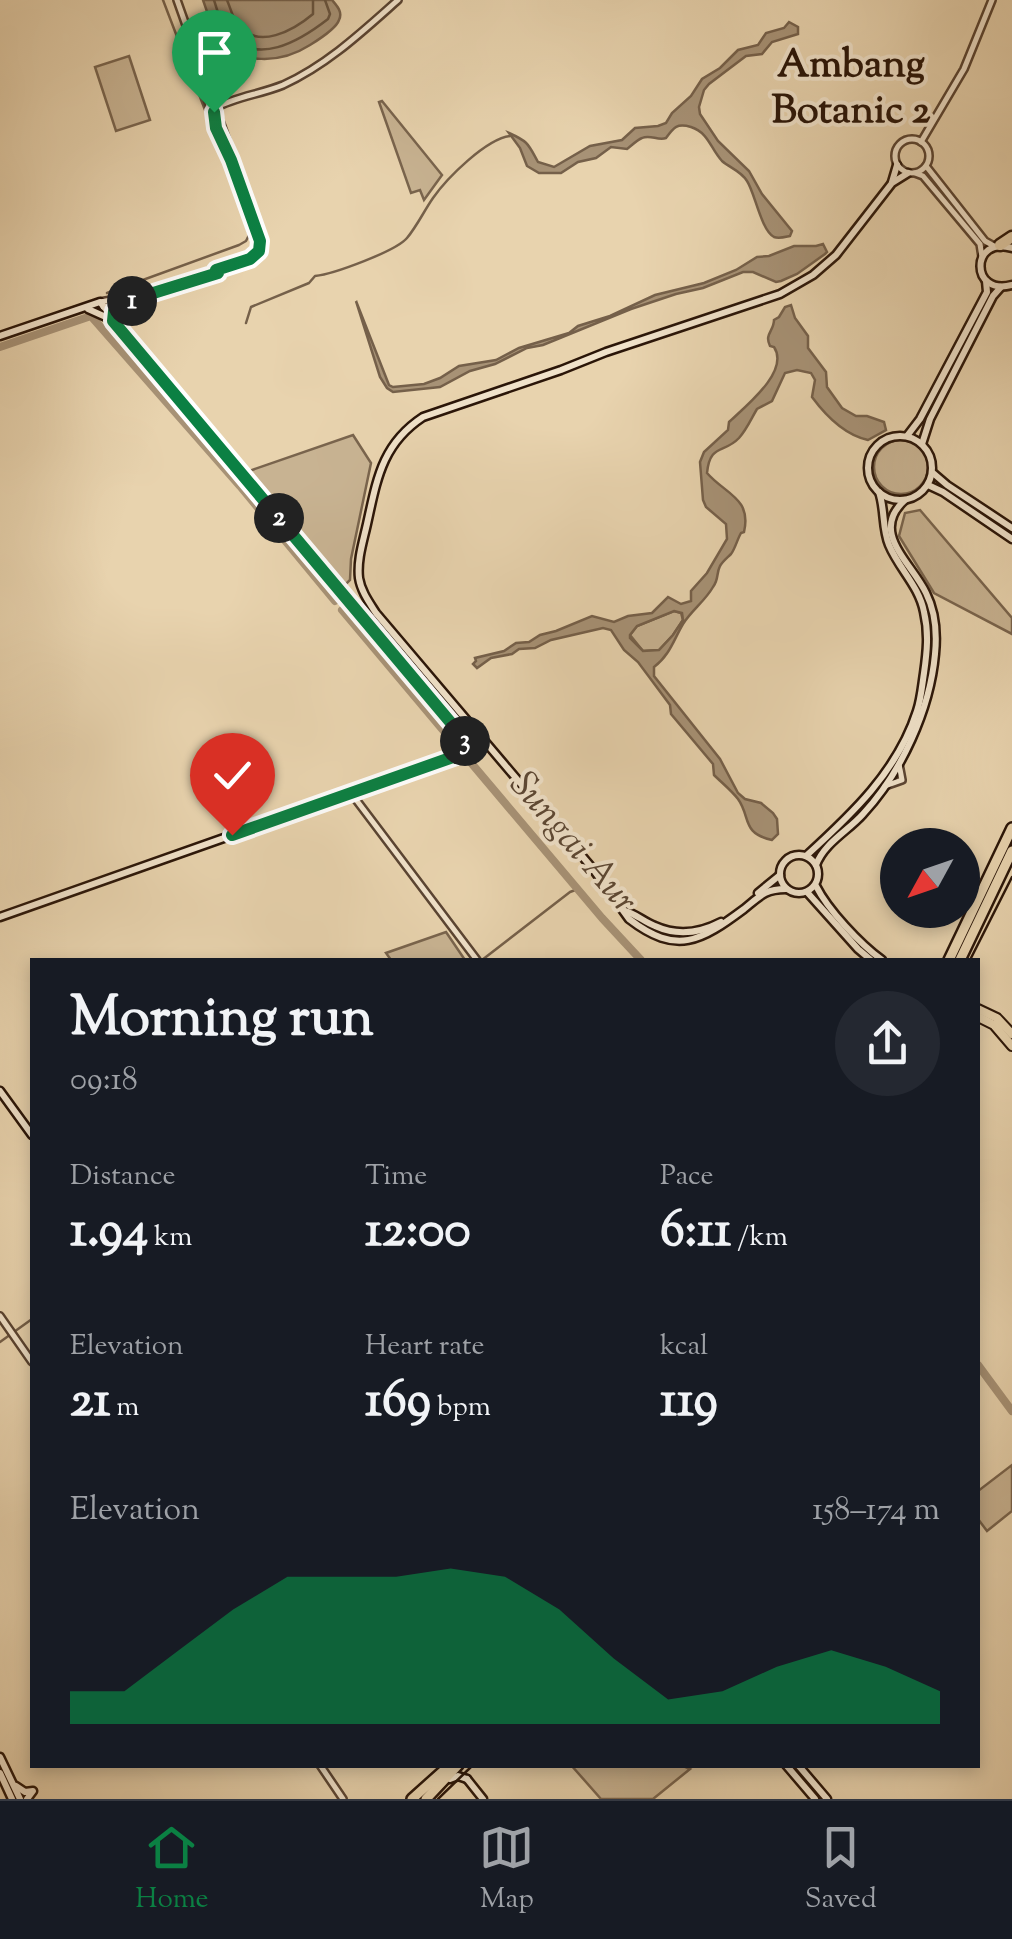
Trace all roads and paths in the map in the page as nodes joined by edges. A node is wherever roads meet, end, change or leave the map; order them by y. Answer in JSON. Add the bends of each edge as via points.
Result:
{"nodes":[{"id":1,"x":178,"y":0,"type":"edge"},
{"id":2,"x":398,"y":0,"type":"edge"},
{"id":3,"x":992,"y":0,"type":"edge"},
{"id":4,"x":194,"y":51,"type":"junction"},
{"id":5,"x":203,"y":88,"type":"junction"},
{"id":6,"x":210,"y":93,"type":"junction"},
{"id":7,"x":234,"y":102,"type":"junction"},
{"id":8,"x":215,"y":108,"type":"junction"},
{"id":9,"x":219,"y":125,"type":"junction"},
{"id":10,"x":921,"y":142,"type":"junction"},
{"id":11,"x":897,"y":166,"type":"junction"},
{"id":12,"x":926,"y":166,"type":"junction"},
{"id":13,"x":911,"y":173,"type":"junction"},
{"id":14,"x":892,"y":184,"type":"junction"},
{"id":15,"x":1012,"y":237,"type":"edge"},
{"id":16,"x":1002,"y":246,"type":"edge"},
{"id":17,"x":982,"y":257,"type":"junction"},
{"id":18,"x":217,"y":271,"type":"junction"},
{"id":19,"x":986,"y":280,"type":"junction"},
{"id":20,"x":1012,"y":285,"type":"edge"},
{"id":21,"x":1001,"y":288,"type":"junction"},
{"id":22,"x":121,"y":303,"type":"junction"},
{"id":23,"x":101,"y":304,"type":"junction"},
{"id":24,"x":88,"y":309,"type":"junction"},
{"id":25,"x":72,"y":312,"type":"junction"},
{"id":26,"x":113,"y":321,"type":"junction"},
{"id":27,"x":0,"y":336,"type":"edge"},
{"id":28,"x":907,"y":436,"type":"junction"},
{"id":29,"x":922,"y":444,"type":"junction"},
{"id":30,"x":933,"y":472,"type":"junction"},
{"id":31,"x":928,"y":485,"type":"junction"},
{"id":32,"x":879,"y":492,"type":"junction"},
{"id":33,"x":905,"y":500,"type":"junction"},
{"id":34,"x":1012,"y":528,"type":"edge"},
{"id":35,"x":1012,"y":539,"type":"edge"},
{"id":36,"x":351,"y":793,"type":"junction"},
{"id":37,"x":1012,"y":828,"type":"edge"},
{"id":38,"x":1012,"y":851,"type":"edge"},
{"id":39,"x":806,"y":856,"type":"junction"},
{"id":40,"x":816,"y":865,"type":"junction"},
{"id":41,"x":780,"y":875,"type":"junction"},
{"id":42,"x":816,"y":885,"type":"junction"},
{"id":43,"x":786,"y":889,"type":"junction"},
{"id":44,"x":807,"y":892,"type":"junction"},
{"id":45,"x":624,"y":910,"type":"junction"},
{"id":46,"x":0,"y":917,"type":"edge"},
{"id":47,"x":476,"y":958,"type":"edge"},
{"id":48,"x":869,"y":958,"type":"edge"},
{"id":49,"x":880,"y":958,"type":"edge"},
{"id":50,"x":950,"y":958,"type":"edge"},
{"id":51,"x":961,"y":958,"type":"edge"},
{"id":52,"x":980,"y":1014,"type":"edge"},
{"id":53,"x":980,"y":1014,"type":"edge"},
{"id":54,"x":1012,"y":1034,"type":"edge"},
{"id":55,"x":1012,"y":1046,"type":"edge"},
{"id":56,"x":0,"y":1091,"type":"edge"},
{"id":57,"x":30,"y":1132,"type":"edge"},
{"id":58,"x":0,"y":1316,"type":"edge"},
{"id":59,"x":30,"y":1359,"type":"edge"},
{"id":60,"x":0,"y":1757,"type":"edge"},
{"id":61,"x":322,"y":1768,"type":"edge"},
{"id":62,"x":454,"y":1768,"type":"edge"},
{"id":63,"x":455,"y":1768,"type":"edge"},
{"id":64,"x":462,"y":1768,"type":"edge"},
{"id":65,"x":789,"y":1768,"type":"edge"},
{"id":66,"x":801,"y":1768,"type":"edge"},
{"id":67,"x":2,"y":1771,"type":"edge"},
{"id":68,"x":450,"y":1778,"type":"junction"},
{"id":69,"x":11,"y":1780,"type":"junction"},
{"id":70,"x":467,"y":1780,"type":"junction"},
{"id":71,"x":429,"y":1791,"type":"edge"},
{"id":72,"x":12,"y":1799,"type":"edge"},
{"id":73,"x":24,"y":1799,"type":"edge"},
{"id":74,"x":344,"y":1799,"type":"edge"},
{"id":75,"x":412,"y":1799,"type":"edge"},
{"id":76,"x":483,"y":1799,"type":"edge"},
{"id":77,"x":815,"y":1799,"type":"edge"},
{"id":78,"x":827,"y":1799,"type":"edge"}],
"edges":[{"from":1,"to":4,"type":"street"},
{"from":2,"to":7,"type":"street","via":[[315,68]]},
{"from":3,"to":10,"type":"street","via":[[964,69]]},
{"from":4,"to":5,"type":"street"},
{"from":4,"to":6,"type":"street"},
{"from":5,"to":8,"type":"street"},
{"from":5,"to":9,"type":"street"},
{"from":6,"to":7,"type":"street"},
{"from":6,"to":8,"type":"street"},
{"from":7,"to":8,"type":"street"},
{"from":7,"to":9,"type":"street"},
{"from":8,"to":9,"type":"street"},
{"from":9,"to":18,"type":"street","via":[[260,244],[250,259]]},
{"from":10,"to":11,"type":"street","via":[[900,144]]},
{"from":10,"to":12,"type":"street","via":[[928,150]]},
{"from":11,"to":13,"type":"street"},
{"from":11,"to":14,"type":"main road"},
{"from":12,"to":13,"type":"street"},
{"from":12,"to":16,"type":"street","via":[[985,241]]},
{"from":13,"to":14,"type":"main road"},
{"from":13,"to":17,"type":"street","via":[[923,176],[980,244]]},
{"from":14,"to":45,"type":"main road","via":[[836,254],[780,294],[424,417],[392,445],[380,469],[359,558],[366,598]]},
{"from":15,"to":16,"type":"highway"},
{"from":16,"to":17,"type":"main road"},
{"from":17,"to":19,"type":"main road"},
{"from":18,"to":22,"type":"street"},
{"from":18,"to":23,"type":"street"},
{"from":19,"to":21,"type":"main road"},
{"from":19,"to":28,"type":"main road","via":[[987,292]]},
{"from":20,"to":21,"type":"main road"},
{"from":21,"to":29,"type":"main road"},
{"from":22,"to":23,"type":"street"},
{"from":22,"to":26,"type":"main road"},
{"from":23,"to":24,"type":"main road"},
{"from":23,"to":25,"type":"main road"},
{"from":23,"to":26,"type":"main road"},
{"from":24,"to":25,"type":"main road"},
{"from":24,"to":26,"type":"main road"},
{"from":25,"to":27,"type":"main road"},
{"from":26,"to":36,"type":"main road","via":[[465,734],[469,746],[456,756]]},
{"from":28,"to":29,"type":"main road"},
{"from":28,"to":32,"type":"main road","via":[[889,437],[872,453],[868,474]]},
{"from":29,"to":30,"type":"main road"},
{"from":30,"to":31,"type":"main road"},
{"from":30,"to":34,"type":"main road"},
{"from":31,"to":33,"type":"main road"},
{"from":31,"to":35,"type":"main road"},
{"from":32,"to":33,"type":"main road"},
{"from":32,"to":39,"type":"main road","via":[[888,542],[925,616],[920,698],[902,745],[873,789]]},
{"from":33,"to":40,"type":"main road","via":[[890,519],[891,531],[928,598],[934,666],[900,761]]},
{"from":36,"to":46,"type":"main road"},
{"from":36,"to":47,"type":"street"},
{"from":37,"to":50,"type":"highway"},
{"from":38,"to":51,"type":"highway"},
{"from":39,"to":40,"type":"main road"},
{"from":39,"to":41,"type":"main road","via":[[788,858]]},
{"from":40,"to":42,"type":"main road"},
{"from":41,"to":43,"type":"main road"},
{"from":41,"to":45,"type":"main road","via":[[720,923],[694,932],[664,930]]},
{"from":42,"to":44,"type":"main road"},
{"from":42,"to":49,"type":"main road"},
{"from":43,"to":44,"type":"main road"},
{"from":43,"to":45,"type":"main road","via":[[770,890],[710,934],[684,942],[653,934]]},
{"from":44,"to":48,"type":"main road"},
{"from":52,"to":54,"type":"main road","via":[[997,1018]]},
{"from":53,"to":55,"type":"main road"},
{"from":56,"to":57,"type":"main road"},
{"from":58,"to":59,"type":"street"},
{"from":60,"to":67,"type":"main road"},
{"from":61,"to":74,"type":"street"},
{"from":62,"to":71,"type":"highway"},
{"from":63,"to":68,"type":"main road"},
{"from":64,"to":70,"type":"main road"},
{"from":65,"to":77,"type":"main road"},
{"from":66,"to":78,"type":"main road"},
{"from":67,"to":69,"type":"main road"},
{"from":67,"to":72,"type":"main road"},
{"from":68,"to":70,"type":"main road"},
{"from":68,"to":71,"type":"main road"},
{"from":69,"to":73,"type":"main road"},
{"from":69,"to":73,"type":"main road","via":[[33,1791]]},
{"from":70,"to":76,"type":"main road"},
{"from":71,"to":75,"type":"highway"}]}
